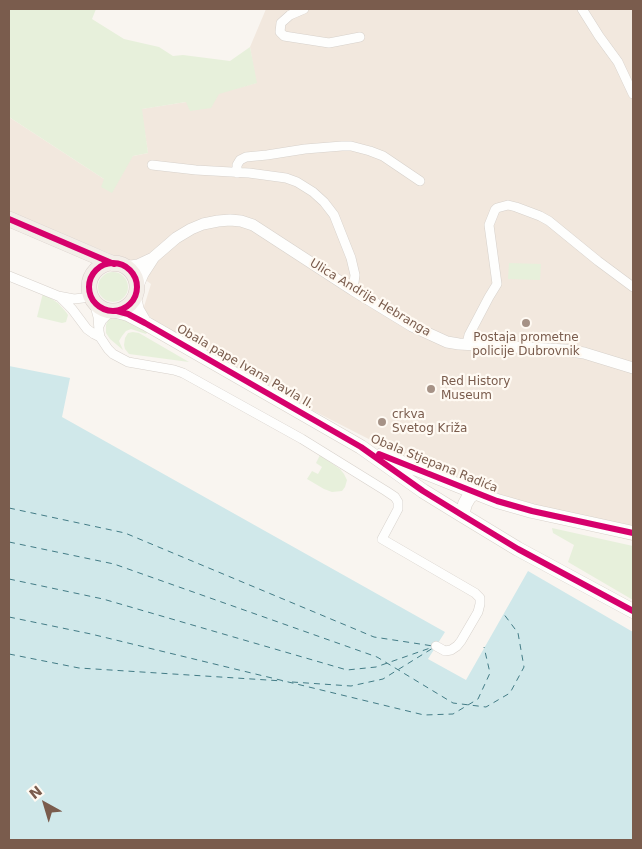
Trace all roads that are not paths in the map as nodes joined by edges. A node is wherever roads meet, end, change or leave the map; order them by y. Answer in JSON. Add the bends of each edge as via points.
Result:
{"nodes":[{"id":1,"x":304,"y":9,"type":"edge"},
{"id":2,"x":582,"y":9,"type":"edge"},
{"id":3,"x":360,"y":37,"type":"dead end"},
{"id":4,"x":633,"y":94,"type":"edge"},
{"id":5,"x":152,"y":165,"type":"dead end"},
{"id":6,"x":237,"y":173,"type":"junction"},
{"id":7,"x":420,"y":181,"type":"dead end"},
{"id":8,"x":9,"y":219,"type":"edge"},
{"id":9,"x":68,"y":244,"type":"junction"},
{"id":10,"x":154,"y":257,"type":"junction"},
{"id":11,"x":118,"y":265,"type":"junction"},
{"id":12,"x":9,"y":276,"type":"edge"},
{"id":13,"x":92,"y":277,"type":"junction"},
{"id":14,"x":633,"y":287,"type":"edge"},
{"id":15,"x":353,"y":290,"type":"junction"},
{"id":16,"x":136,"y":293,"type":"junction"},
{"id":17,"x":58,"y":296,"type":"junction"},
{"id":18,"x":92,"y":299,"type":"junction"},
{"id":19,"x":115,"y":311,"type":"junction"},
{"id":20,"x":145,"y":322,"type":"junction"},
{"id":21,"x":99,"y":326,"type":"junction"},
{"id":22,"x":100,"y":338,"type":"junction"},
{"id":23,"x":466,"y":344,"type":"junction"},
{"id":24,"x":633,"y":368,"type":"edge"},
{"id":25,"x":361,"y":447,"type":"junction"},
{"id":26,"x":475,"y":492,"type":"junction"},
{"id":27,"x":462,"y":516,"type":"junction"},
{"id":28,"x":633,"y":533,"type":"edge"},
{"id":29,"x":633,"y":611,"type":"edge"},
{"id":30,"x":436,"y":646,"type":"dead end"}],
"edges":[{"from":1,"to":3,"type":"street","via":[[290,15],[281,24],[280,32],[284,36],[329,43]]},
{"from":2,"to":4,"type":"street","via":[[618,62]]},
{"from":5,"to":6,"type":"street"},
{"from":6,"to":7,"type":"street","via":[[240,160],[246,157],[352,146],[382,156]]},
{"from":6,"to":15,"type":"street","via":[[286,178],[314,192],[324,202],[334,215],[351,258],[355,274]]},
{"from":8,"to":9,"type":"main road"},
{"from":9,"to":11,"type":"main road"},
{"from":9,"to":13,"type":"main road","via":[[88,265]]},
{"from":10,"to":11,"type":"street","name":"Ulica Andrije Hebranga","via":[[138,265]]},
{"from":10,"to":15,"type":"street","name":"Ulica Andrije Hebranga","via":[[191,228],[218,221],[241,221],[253,225]]},
{"from":10,"to":16,"type":"street","name":"Ulica Andrije Hebranga"},
{"from":11,"to":13,"type":"main road","via":[[101,267]]},
{"from":11,"to":16,"type":"main road","via":[[128,269],[136,280]]},
{"from":12,"to":17,"type":"street"},
{"from":13,"to":18,"type":"main road"},
{"from":14,"to":23,"type":"street","via":[[549,221],[508,205],[497,208],[489,225],[497,284]]},
{"from":15,"to":23,"type":"street","name":"Ulica Andrije Hebranga","via":[[431,336]]},
{"from":16,"to":19,"type":"main road","via":[[130,304]]},
{"from":16,"to":20,"type":"main road","via":[[137,310]]},
{"from":17,"to":18,"type":"street"},
{"from":17,"to":22,"type":"street","via":[[87,329]]},
{"from":18,"to":19,"type":"main road","via":[[100,307]]},
{"from":18,"to":21,"type":"street"},
{"from":19,"to":20,"type":"main road","name":"Obala pape Ivana Pavla II."},
{"from":19,"to":21,"type":"street","via":[[107,314]]},
{"from":20,"to":25,"type":"main road","name":"Obala pape Ivana Pavla II."},
{"from":21,"to":22,"type":"street"},
{"from":22,"to":30,"type":"street","via":[[113,354],[128,362],[183,373],[294,434],[391,494],[398,502],[398,509],[382,539],[480,598],[478,612],[457,646],[445,651]]},
{"from":23,"to":24,"type":"street","name":"Ulica Andrije Hebranga","via":[[565,350]]},
{"from":25,"to":26,"type":"main road","name":"Obala Stjepana Radića"},
{"from":25,"to":27,"type":"main road","name":"Obala Stjepana Radića"},
{"from":26,"to":27,"type":"main road","via":[[469,497]]},
{"from":26,"to":28,"type":"main road","name":"Obala Stjepana Radića","via":[[532,511]]},
{"from":27,"to":29,"type":"main road","name":"Obala Stjepana Radića"}]}
